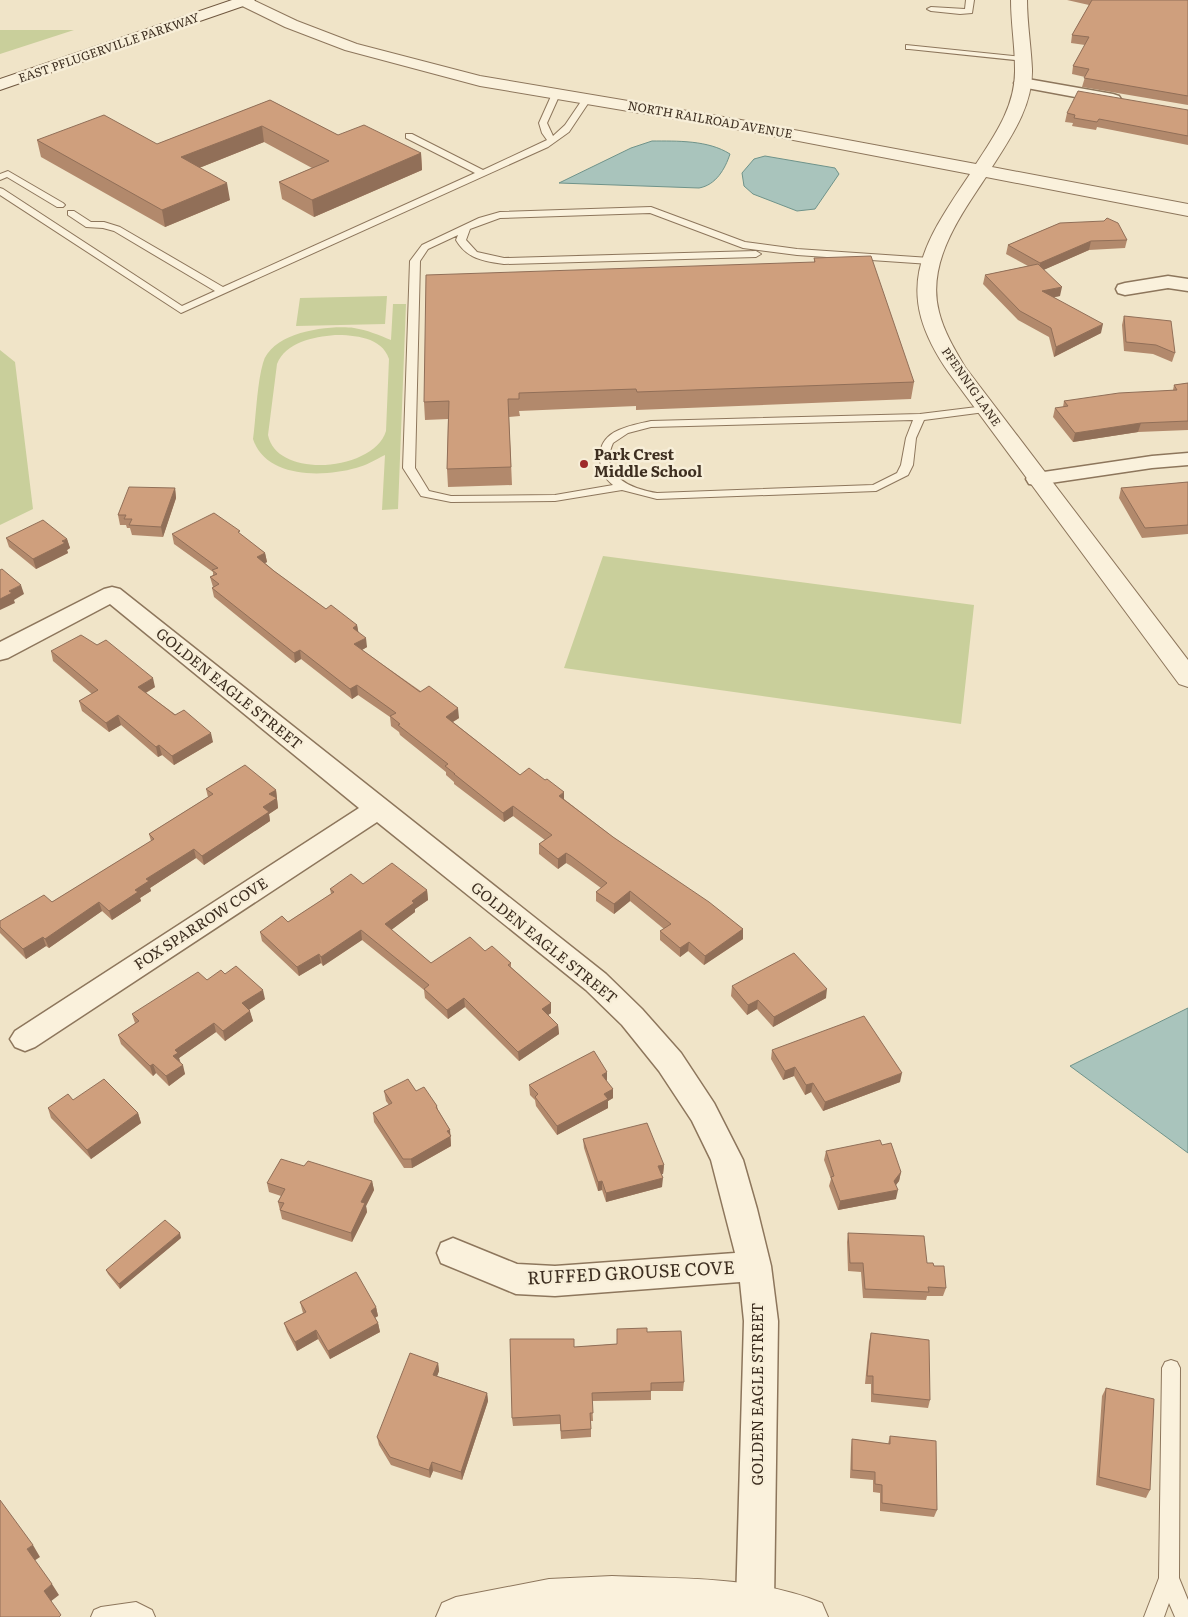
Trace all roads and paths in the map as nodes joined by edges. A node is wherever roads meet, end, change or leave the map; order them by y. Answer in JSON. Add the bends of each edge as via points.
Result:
{"nodes":[{"id":1,"x":202,"y":0,"type":"edge"},
{"id":2,"x":244,"y":0,"type":"edge"},
{"id":3,"x":970,"y":0,"type":"edge"},
{"id":4,"x":1019,"y":0,"type":"edge"},
{"id":5,"x":931,"y":9,"type":"dead end"},
{"id":6,"x":909,"y":46,"type":"dead end"},
{"id":7,"x":1024,"y":59,"type":"junction"},
{"id":8,"x":0,"y":70,"type":"edge"},
{"id":9,"x":1022,"y":83,"type":"junction"},
{"id":10,"x":0,"y":85,"type":"edge"},
{"id":11,"x":556,"y":94,"type":"junction"},
{"id":12,"x":587,"y":99,"type":"junction"},
{"id":13,"x":1130,"y":102,"type":"edge"},
{"id":14,"x":409,"y":136,"type":"dead end"},
{"id":15,"x":552,"y":140,"type":"junction"},
{"id":16,"x":982,"y":170,"type":"junction"},
{"id":17,"x":482,"y":173,"type":"junction"},
{"id":18,"x":0,"y":177,"type":"edge"},
{"id":19,"x":0,"y":191,"type":"edge"},
{"id":20,"x":60,"y":205,"type":"dead end"},
{"id":21,"x":1188,"y":210,"type":"edge"},
{"id":22,"x":71,"y":213,"type":"dead end"},
{"id":23,"x":89,"y":225,"type":"junction"},
{"id":24,"x":466,"y":227,"type":"junction"},
{"id":25,"x":60,"y":231,"type":"junction"},
{"id":26,"x":797,"y":252,"type":"junction"},
{"id":27,"x":930,"y":260,"type":"junction"},
{"id":28,"x":1188,"y":285,"type":"edge"},
{"id":29,"x":1125,"y":289,"type":"dead end"},
{"id":30,"x":223,"y":291,"type":"junction"},
{"id":31,"x":985,"y":409,"type":"junction"},
{"id":32,"x":920,"y":417,"type":"junction"},
{"id":33,"x":1188,"y":458,"type":"edge"},
{"id":34,"x":1037,"y":479,"type":"junction"},
{"id":35,"x":622,"y":486,"type":"junction"},
{"id":36,"x":0,"y":652,"type":"edge"},
{"id":37,"x":1188,"y":678,"type":"edge"},
{"id":38,"x":377,"y":809,"type":"junction"},
{"id":39,"x":25,"y":1039,"type":"dead end"},
{"id":40,"x":453,"y":1253,"type":"dead end"},
{"id":41,"x":755,"y":1266,"type":"junction"},
{"id":42,"x":1171,"y":1368,"type":"dead end"},
{"id":43,"x":1169,"y":1578,"type":"junction"},
{"id":44,"x":755,"y":1604,"type":"junction"},
{"id":45,"x":101,"y":1617,"type":"edge"},
{"id":46,"x":146,"y":1617,"type":"edge"},
{"id":47,"x":456,"y":1617,"type":"edge"},
{"id":48,"x":808,"y":1617,"type":"edge"},
{"id":49,"x":1154,"y":1617,"type":"edge"},
{"id":50,"x":1185,"y":1617,"type":"edge"}],
"edges":[{"from":1,"to":8,"type":"street","name":"EAST PFLUGERVILLE PARKWAY"},
{"from":2,"to":10,"type":"street","name":"EAST PFLUGERVILLE PARKWAY"},
{"from":2,"to":11,"type":"street","name":"NORTH RAILROAD AVENUE","via":[[291,24],[351,48],[480,80]]},
{"from":3,"to":5,"type":"lane","via":[[969,11]]},
{"from":4,"to":7,"type":"street","name":"PFENNIG LANE"},
{"from":6,"to":7,"type":"lane"},
{"from":7,"to":9,"type":"street","name":"PFENNIG LANE"},
{"from":9,"to":13,"type":"street"},
{"from":9,"to":16,"type":"street","name":"PFENNIG LANE","via":[[1011,122]]},
{"from":11,"to":12,"type":"street","name":"NORTH RAILROAD AVENUE"},
{"from":11,"to":15,"type":"lane","via":[[543,123]]},
{"from":12,"to":15,"type":"lane","via":[[577,109],[570,124]]},
{"from":12,"to":16,"type":"street","name":"NORTH RAILROAD AVENUE"},
{"from":14,"to":17,"type":"lane"},
{"from":15,"to":17,"type":"lane"},
{"from":16,"to":21,"type":"street","name":"NORTH RAILROAD AVENUE"},
{"from":16,"to":27,"type":"street","name":"PFENNIG LANE","via":[[944,230]]},
{"from":17,"to":30,"type":"lane"},
{"from":18,"to":20,"type":"lane","via":[[8,174]]},
{"from":19,"to":25,"type":"lane"},
{"from":22,"to":23,"type":"lane"},
{"from":23,"to":25,"type":"lane"},
{"from":23,"to":30,"type":"lane","via":[[117,228]]},
{"from":24,"to":26,"type":"lane","via":[[500,215],[652,210],[742,245]]},
{"from":24,"to":26,"type":"lane","via":[[461,240],[465,248],[474,256],[504,261]]},
{"from":24,"to":35,"type":"lane","via":[[425,247],[415,261],[409,468],[425,494],[451,499],[555,498]]},
{"from":25,"to":30,"type":"lane","via":[[181,310]]},
{"from":26,"to":27,"type":"lane"},
{"from":27,"to":31,"type":"street","name":"PFENNIG LANE","via":[[927,302],[936,335]]},
{"from":28,"to":29,"type":"street","via":[[1168,282]]},
{"from":31,"to":32,"type":"lane"},
{"from":31,"to":34,"type":"street","name":"PFENNIG LANE"},
{"from":32,"to":35,"type":"lane","via":[[902,475],[876,488],[658,496]]},
{"from":32,"to":35,"type":"lane","via":[[651,424],[612,437],[606,445],[604,462],[611,478]]},
{"from":33,"to":34,"type":"street"},
{"from":34,"to":37,"type":"street","name":"PFENNIG LANE"},
{"from":36,"to":38,"type":"street","name":"GOLDEN EAGLE STREET","via":[[112,594]]},
{"from":38,"to":39,"type":"street","name":"FOX SPARROW COVE"},
{"from":38,"to":41,"type":"street","name":"GOLDEN EAGLE STREET","via":[[596,982],[664,1054],[703,1112],[727,1160]]},
{"from":40,"to":41,"type":"street","name":"RUFFED GROUSE COVE","via":[[516,1280],[555,1281]]},
{"from":41,"to":44,"type":"street","name":"GOLDEN EAGLE STREET","via":[[761,1321]]},
{"from":42,"to":43,"type":"lane"},
{"from":43,"to":49,"type":"lane"},
{"from":43,"to":50,"type":"lane"},
{"from":44,"to":47,"type":"street","via":[[612,1596],[549,1599]]},
{"from":44,"to":48,"type":"street"},
{"from":45,"to":46,"type":"lane","via":[[136,1612]]}]}
